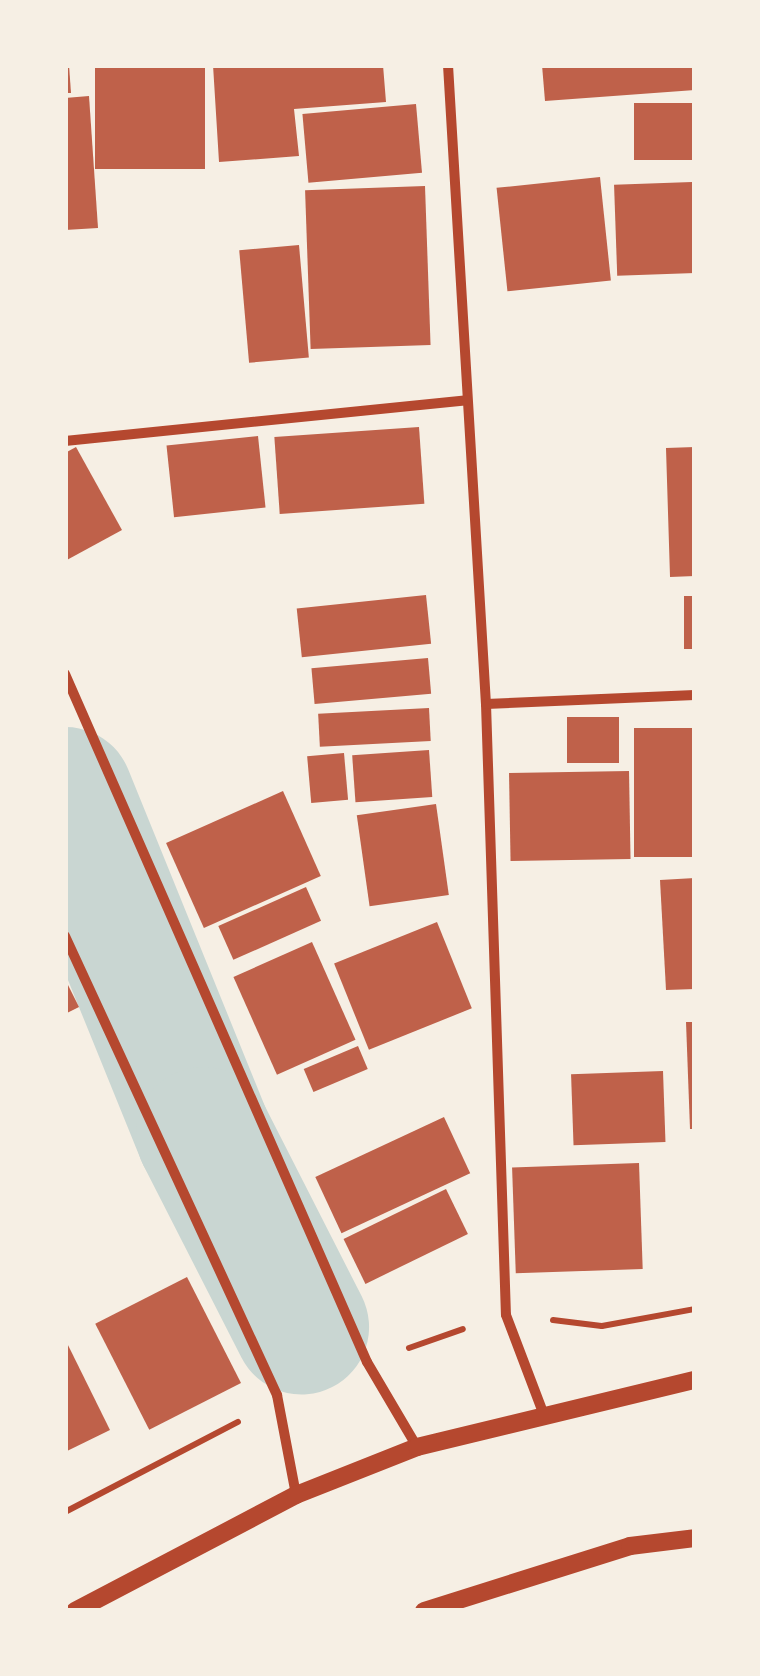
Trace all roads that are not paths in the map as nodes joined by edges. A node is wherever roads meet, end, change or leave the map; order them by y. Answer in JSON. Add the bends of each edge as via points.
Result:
{"nodes":[{"id":1,"x":448,"y":65,"type":"edge"},
{"id":2,"x":467,"y":400,"type":"junction"},
{"id":3,"x":65,"y":441,"type":"edge"},
{"id":4,"x":65,"y":674,"type":"edge"},
{"id":5,"x":695,"y":695,"type":"edge"},
{"id":6,"x":486,"y":704,"type":"junction"},
{"id":7,"x":65,"y":936,"type":"edge"},
{"id":8,"x":695,"y":1380,"type":"edge"},
{"id":9,"x":542,"y":1410,"type":"junction"},
{"id":10,"x":417,"y":1447,"type":"junction"},
{"id":11,"x":296,"y":1495,"type":"junction"},
{"id":12,"x":695,"y":1538,"type":"edge"},
{"id":13,"x":75,"y":1611,"type":"edge"},
{"id":14,"x":424,"y":1611,"type":"edge"}],
"edges":[{"from":1,"to":2,"type":"street"},
{"from":2,"to":3,"type":"street"},
{"from":2,"to":6,"type":"street"},
{"from":4,"to":10,"type":"street","via":[[368,1362]]},
{"from":5,"to":6,"type":"street"},
{"from":6,"to":9,"type":"street","via":[[506,1315]]},
{"from":7,"to":11,"type":"street","via":[[277,1396]]},
{"from":8,"to":9,"type":"street"},
{"from":9,"to":10,"type":"street"},
{"from":10,"to":11,"type":"street"},
{"from":11,"to":13,"type":"street"},
{"from":12,"to":14,"type":"street","via":[[630,1546]]}]}
